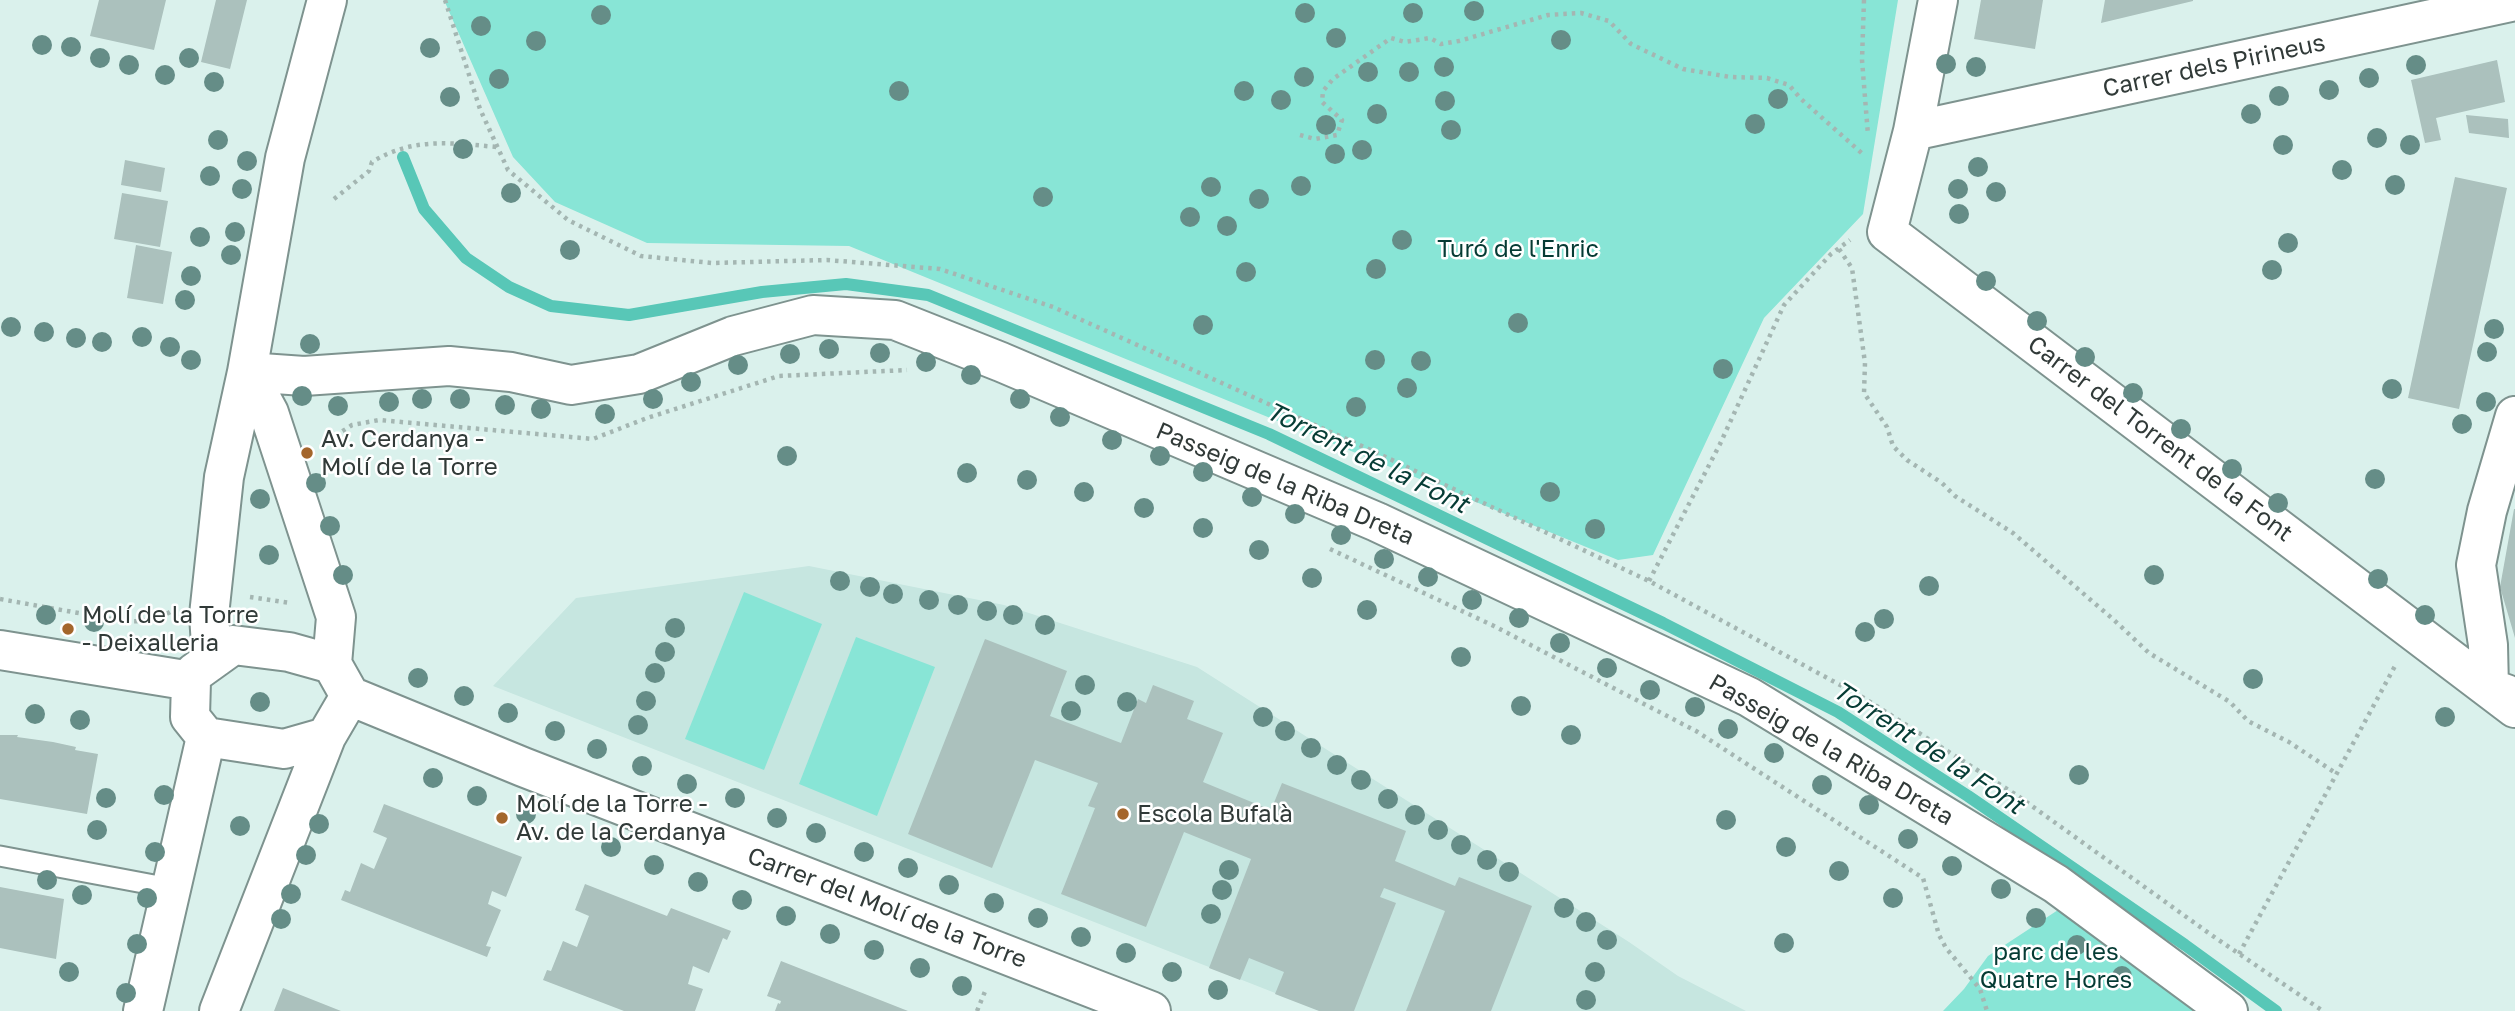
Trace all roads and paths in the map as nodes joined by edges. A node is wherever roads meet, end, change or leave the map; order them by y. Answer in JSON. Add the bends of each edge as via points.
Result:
{"nodes":[{"id":1,"x":327,"y":0,"type":"edge"},
{"id":2,"x":1864,"y":0,"type":"edge"},
{"id":3,"x":1938,"y":0,"type":"edge"},
{"id":4,"x":2515,"y":1,"type":"edge"},
{"id":5,"x":1913,"y":131,"type":"junction"},
{"id":6,"x":1300,"y":135,"type":"dead end"},
{"id":7,"x":497,"y":146,"type":"dead end"},
{"id":8,"x":1866,"y":157,"type":"junction"},
{"id":9,"x":1863,"y":169,"type":"dead end"},
{"id":10,"x":334,"y":199,"type":"dead end"},
{"id":11,"x":1852,"y":230,"type":"dead end"},
{"id":12,"x":1839,"y":249,"type":"junction"},
{"id":13,"x":247,"y":372,"type":"junction"},
{"id":14,"x":920,"y":375,"type":"dead end"},
{"id":15,"x":2515,"y":416,"type":"edge"},
{"id":16,"x":314,"y":449,"type":"dead end"},
{"id":17,"x":1323,"y":546,"type":"dead end"},
{"id":18,"x":1649,"y":581,"type":"dead end"},
{"id":19,"x":238,"y":595,"type":"dead end"},
{"id":20,"x":0,"y":599,"type":"edge"},
{"id":21,"x":291,"y":603,"type":"dead end"},
{"id":22,"x":181,"y":612,"type":"dead end"},
{"id":23,"x":2414,"y":632,"type":"junction"},
{"id":24,"x":0,"y":650,"type":"edge"},
{"id":25,"x":202,"y":671,"type":"junction"},
{"id":26,"x":341,"y":680,"type":"junction"},
{"id":27,"x":2506,"y":698,"type":"edge"},
{"id":28,"x":206,"y":737,"type":"junction"},
{"id":29,"x":326,"y":737,"type":"junction"},
{"id":30,"x":2337,"y":774,"type":"junction"},
{"id":31,"x":0,"y":856,"type":"edge"},
{"id":32,"x":170,"y":888,"type":"junction"},
{"id":33,"x":2239,"y":954,"type":"dead end"},
{"id":34,"x":987,"y":987,"type":"dead end"},
{"id":35,"x":143,"y":1011,"type":"edge"},
{"id":36,"x":219,"y":1011,"type":"edge"},
{"id":37,"x":977,"y":1011,"type":"edge"},
{"id":38,"x":1152,"y":1011,"type":"edge"},
{"id":39,"x":1987,"y":1011,"type":"edge"},
{"id":40,"x":2228,"y":1011,"type":"edge"}],
"edges":[{"from":1,"to":13,"type":"street","via":[[285,158]]},
{"from":2,"to":8,"type":"path","via":[[1861,60],[1869,132]]},
{"from":3,"to":5,"type":"street"},
{"from":4,"to":5,"type":"street","name":"Carrer dels Pirineus"},
{"from":5,"to":23,"type":"street","name":"Carrer del Torrent de la Font","via":[[1887,232]]},
{"from":6,"to":8,"type":"path","via":[[1315,139],[1337,135],[1342,120],[1322,102],[1323,91],[1391,38],[1405,42],[1430,38],[1441,44],[1548,15],[1581,13],[1609,21],[1631,44],[1683,69],[1767,78],[1789,85]]},
{"from":7,"to":10,"type":"path","via":[[446,143],[400,148],[372,162],[369,171]]},
{"from":8,"to":9,"type":"path"},
{"from":11,"to":12,"type":"path","via":[[1849,242]]},
{"from":12,"to":18,"type":"path","via":[[1784,305],[1720,444]]},
{"from":12,"to":30,"type":"path","via":[[1852,268],[1865,363],[1864,393],[1887,427],[1893,446],[1955,496],[2013,533],[2149,653],[2230,702],[2248,721]]},
{"from":13,"to":25,"type":"street","via":[[224,477]]},
{"from":13,"to":26,"type":"street","via":[[269,413],[336,617]]},
{"from":13,"to":40,"type":"street","name":"Passeig de la Riba Dreta","via":[[304,376],[450,366],[571,384],[639,374],[733,336],[813,315],[895,320],[1377,522],[1749,697],[2056,884]]},
{"from":14,"to":16,"type":"path","via":[[907,370],[779,376],[593,439],[379,420],[352,425]]},
{"from":15,"to":27,"type":"street","via":[[2476,565],[2488,645]]},
{"from":17,"to":39,"type":"path","via":[[1494,626],[1696,731],[1923,878],[1939,934],[1980,989]]},
{"from":19,"to":21,"type":"path"},
{"from":20,"to":22,"type":"path","via":[[123,621],[142,622]]},
{"from":23,"to":27,"type":"street","name":"Carrer del Torrent de la Font"},
{"from":23,"to":30,"type":"path"},
{"from":24,"to":25,"type":"street"},
{"from":25,"to":26,"type":"street","via":[[233,646],[289,652]]},
{"from":25,"to":28,"type":"street","via":[[190,717]]},
{"from":26,"to":29,"type":"street"},
{"from":26,"to":38,"type":"street","name":"Carrer del Molí de la Torre","via":[[536,772]]},
{"from":28,"to":29,"type":"street","via":[[284,749]]},
{"from":28,"to":32,"type":"street"},
{"from":29,"to":36,"type":"street"},
{"from":30,"to":33,"type":"path"},
{"from":31,"to":32,"type":"lane"},
{"from":32,"to":35,"type":"street"},
{"from":34,"to":37,"type":"path"}]}
